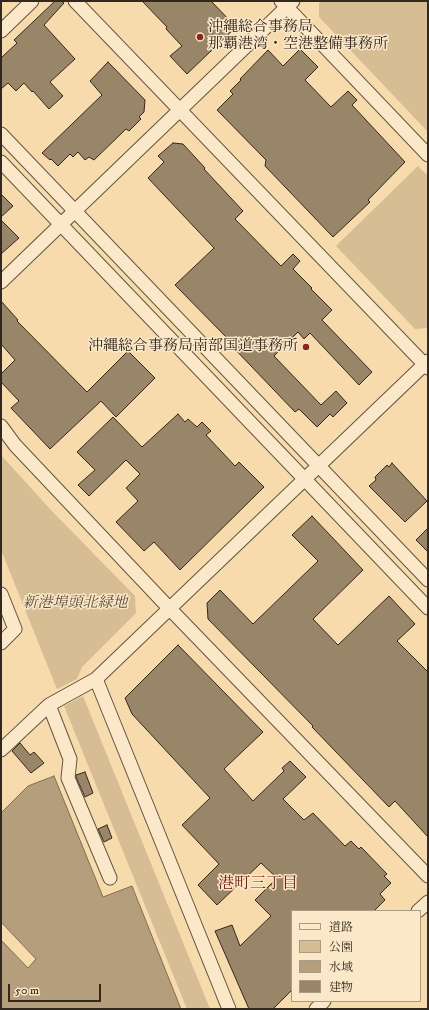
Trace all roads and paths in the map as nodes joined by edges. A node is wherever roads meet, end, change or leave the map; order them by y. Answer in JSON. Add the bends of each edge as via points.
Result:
{"nodes":[{"id":1,"x":32,"y":1,"type":"edge"},
{"id":2,"x":75,"y":1,"type":"edge"},
{"id":3,"x":287,"y":3,"type":"edge"},
{"id":4,"x":1,"y":31,"type":"edge"},
{"id":5,"x":180,"y":110,"type":"junction"},
{"id":6,"x":1,"y":134,"type":"edge"},
{"id":7,"x":428,"y":154,"type":"edge"},
{"id":8,"x":1,"y":162,"type":"edge"},
{"id":9,"x":75,"y":211,"type":"junction"},
{"id":10,"x":61,"y":225,"type":"junction"},
{"id":11,"x":1,"y":282,"type":"edge"},
{"id":12,"x":427,"y":364,"type":"edge"},
{"id":13,"x":1,"y":426,"type":"edge"},
{"id":14,"x":318,"y":465,"type":"junction"},
{"id":15,"x":304,"y":479,"type":"junction"},
{"id":16,"x":428,"y":580,"type":"edge"},
{"id":17,"x":1,"y":594,"type":"edge"},
{"id":18,"x":169,"y":608,"type":"junction"},
{"id":19,"x":428,"y":608,"type":"edge"},
{"id":20,"x":1,"y":643,"type":"edge"},
{"id":21,"x":96,"y":679,"type":"junction"},
{"id":22,"x":49,"y":705,"type":"junction"},
{"id":23,"x":1,"y":750,"type":"edge"},
{"id":24,"x":428,"y":876,"type":"edge"},
{"id":25,"x":110,"y":878,"type":"dead end"},
{"id":26,"x":428,"y":902,"type":"edge"},
{"id":27,"x":419,"y":910,"type":"edge"},
{"id":28,"x":229,"y":1009,"type":"edge"}],
"edges":[{"from":1,"to":4,"type":"street"},
{"from":2,"to":5,"type":"street"},
{"from":3,"to":5,"type":"street"},
{"from":3,"to":7,"type":"street"},
{"from":5,"to":9,"type":"street"},
{"from":5,"to":12,"type":"street"},
{"from":6,"to":9,"type":"street"},
{"from":8,"to":10,"type":"street"},
{"from":9,"to":10,"type":"street"},
{"from":9,"to":14,"type":"street"},
{"from":10,"to":11,"type":"street"},
{"from":10,"to":15,"type":"street"},
{"from":12,"to":14,"type":"street"},
{"from":13,"to":18,"type":"street","via":[[15,445]]},
{"from":14,"to":15,"type":"street"},
{"from":14,"to":16,"type":"street"},
{"from":15,"to":18,"type":"street"},
{"from":15,"to":19,"type":"street"},
{"from":17,"to":20,"type":"street","via":[[15,630]]},
{"from":18,"to":21,"type":"street"},
{"from":18,"to":24,"type":"street"},
{"from":21,"to":22,"type":"street"},
{"from":21,"to":28,"type":"street"},
{"from":22,"to":23,"type":"street"},
{"from":22,"to":25,"type":"street","via":[[70,759],[68,778]]},
{"from":26,"to":27,"type":"street"}]}
